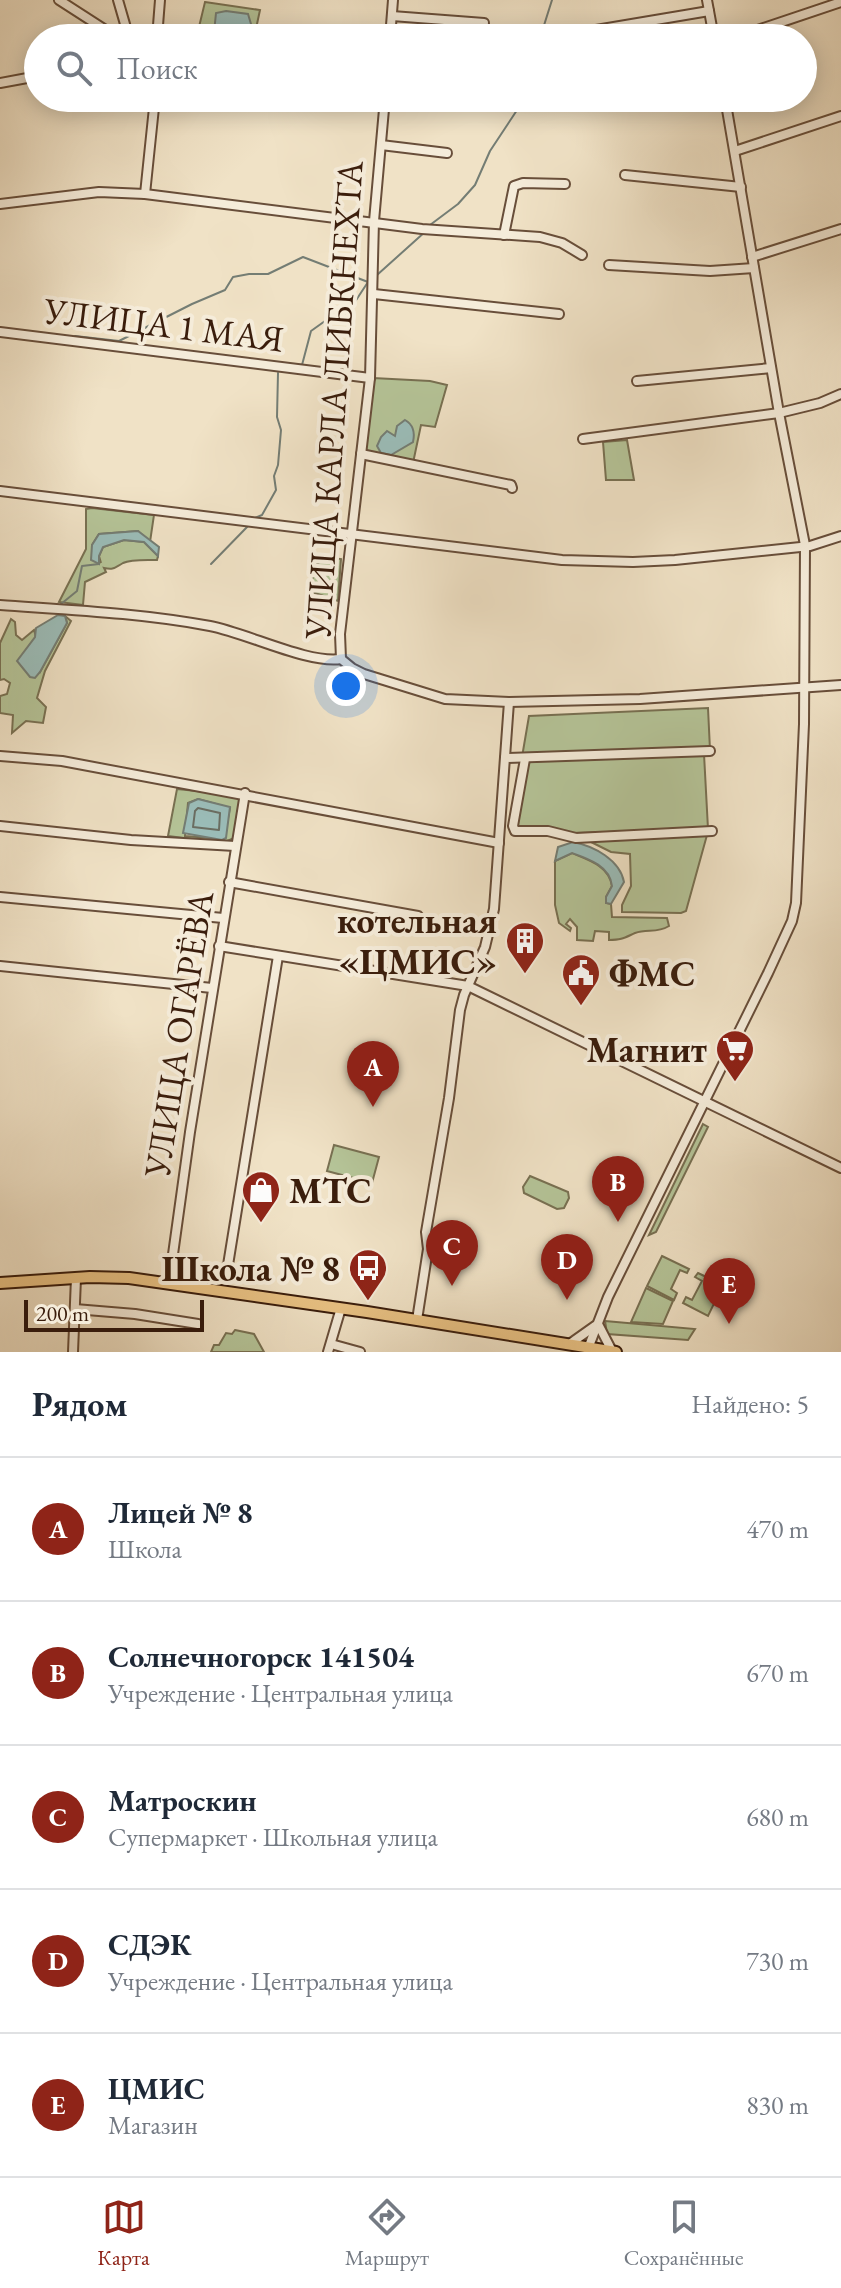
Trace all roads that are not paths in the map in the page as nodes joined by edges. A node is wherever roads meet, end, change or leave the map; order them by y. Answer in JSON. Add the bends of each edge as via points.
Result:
{"nodes":[{"id":1,"x":59,"y":0,"type":"edge"},
{"id":2,"x":118,"y":0,"type":"edge"},
{"id":3,"x":160,"y":0,"type":"edge"},
{"id":4,"x":393,"y":0,"type":"edge"},
{"id":5,"x":707,"y":0,"type":"edge"},
{"id":6,"x":841,"y":2,"type":"edge"},
{"id":7,"x":709,"y":11,"type":"junction"},
{"id":8,"x":392,"y":16,"type":"junction"},
{"id":9,"x":484,"y":23,"type":"dead end"},
{"id":10,"x":96,"y":24,"type":"edge"},
{"id":11,"x":125,"y":24,"type":"edge"},
{"id":12,"x":158,"y":24,"type":"edge"},
{"id":13,"x":391,"y":24,"type":"edge"},
{"id":14,"x":632,"y":24,"type":"edge"},
{"id":15,"x":711,"y":24,"type":"edge"},
{"id":16,"x":776,"y":24,"type":"edge"},
{"id":17,"x":24,"y":79,"type":"edge"},
{"id":18,"x":0,"y":83,"type":"edge"},
{"id":19,"x":154,"y":112,"type":"edge"},
{"id":20,"x":384,"y":112,"type":"edge"},
{"id":21,"x":728,"y":112,"type":"edge"},
{"id":22,"x":841,"y":116,"type":"edge"},
{"id":23,"x":381,"y":145,"type":"junction"},
{"id":24,"x":735,"y":151,"type":"junction"},
{"id":25,"x":447,"y":153,"type":"dead end"},
{"id":26,"x":625,"y":175,"type":"dead end"},
{"id":27,"x":565,"y":184,"type":"dead end"},
{"id":28,"x":741,"y":187,"type":"junction"},
{"id":29,"x":145,"y":194,"type":"junction"},
{"id":30,"x":0,"y":204,"type":"edge"},
{"id":31,"x":374,"y":221,"type":"junction"},
{"id":32,"x":841,"y":229,"type":"edge"},
{"id":33,"x":504,"y":235,"type":"junction"},
{"id":34,"x":582,"y":255,"type":"dead end"},
{"id":35,"x":752,"y":257,"type":"junction"},
{"id":36,"x":609,"y":265,"type":"dead end"},
{"id":37,"x":754,"y":268,"type":"junction"},
{"id":38,"x":374,"y":294,"type":"junction"},
{"id":39,"x":559,"y":314,"type":"dead end"},
{"id":40,"x":0,"y":332,"type":"edge"},
{"id":41,"x":771,"y":368,"type":"junction"},
{"id":42,"x":370,"y":378,"type":"junction"},
{"id":43,"x":637,"y":381,"type":"dead end"},
{"id":44,"x":841,"y":394,"type":"edge"},
{"id":45,"x":779,"y":413,"type":"junction"},
{"id":46,"x":583,"y":439,"type":"dead end"},
{"id":47,"x":361,"y":454,"type":"junction"},
{"id":48,"x":512,"y":488,"type":"dead end"},
{"id":49,"x":0,"y":491,"type":"edge"},
{"id":50,"x":353,"y":534,"type":"junction"},
{"id":51,"x":841,"y":536,"type":"edge"},
{"id":52,"x":805,"y":545,"type":"junction"},
{"id":53,"x":0,"y":605,"type":"edge"},
{"id":54,"x":341,"y":659,"type":"junction"},
{"id":55,"x":841,"y":685,"type":"edge"},
{"id":56,"x":804,"y":689,"type":"junction"},
{"id":57,"x":509,"y":702,"type":"junction"},
{"id":58,"x":710,"y":751,"type":"dead end"},
{"id":59,"x":0,"y":756,"type":"edge"},
{"id":60,"x":505,"y":758,"type":"junction"},
{"id":61,"x":525,"y":759,"type":"junction"},
{"id":62,"x":245,"y":793,"type":"junction"},
{"id":63,"x":0,"y":826,"type":"edge"},
{"id":64,"x":712,"y":831,"type":"dead end"},
{"id":65,"x":499,"y":843,"type":"junction"},
{"id":66,"x":235,"y":846,"type":"junction"},
{"id":67,"x":229,"y":882,"type":"junction"},
{"id":68,"x":0,"y":897,"type":"edge"},
{"id":69,"x":418,"y":916,"type":"dead end"},
{"id":70,"x":223,"y":918,"type":"junction"},
{"id":71,"x":219,"y":946,"type":"junction"},
{"id":72,"x":278,"y":956,"type":"junction"},
{"id":73,"x":0,"y":966,"type":"edge"},
{"id":74,"x":468,"y":986,"type":"junction"},
{"id":75,"x":212,"y":988,"type":"junction"},
{"id":76,"x":706,"y":1101,"type":"junction"},
{"id":77,"x":841,"y":1168,"type":"edge"},
{"id":78,"x":172,"y":1262,"type":"junction"},
{"id":79,"x":76,"y":1278,"type":"junction"},
{"id":80,"x":0,"y":1283,"type":"edge"},
{"id":81,"x":169,"y":1283,"type":"junction"},
{"id":82,"x":341,"y":1308,"type":"junction"},
{"id":83,"x":75,"y":1309,"type":"junction"},
{"id":84,"x":417,"y":1320,"type":"junction"},
{"id":85,"x":598,"y":1323,"type":"junction"},
{"id":86,"x":198,"y":1324,"type":"dead end"},
{"id":87,"x":589,"y":1346,"type":"junction"},
{"id":88,"x":573,"y":1347,"type":"edge"},
{"id":89,"x":329,"y":1348,"type":"edge"},
{"id":90,"x":73,"y":1352,"type":"edge"},
{"id":91,"x":360,"y":1352,"type":"edge"},
{"id":92,"x":614,"y":1352,"type":"edge"}],
"edges":[{"from":1,"to":10,"type":"street"},
{"from":2,"to":11,"type":"street"},
{"from":3,"to":12,"type":"street"},
{"from":4,"to":8,"type":"street"},
{"from":5,"to":7,"type":"street"},
{"from":6,"to":16,"type":"street"},
{"from":7,"to":14,"type":"street"},
{"from":7,"to":15,"type":"street"},
{"from":8,"to":9,"type":"street"},
{"from":8,"to":13,"type":"street"},
{"from":17,"to":18,"type":"street"},
{"from":19,"to":29,"type":"street"},
{"from":20,"to":23,"type":"street","name":"УЛИЦА КАРЛА ЛИБКНЕХТА"},
{"from":21,"to":24,"type":"street"},
{"from":22,"to":24,"type":"street"},
{"from":23,"to":25,"type":"street"},
{"from":23,"to":31,"type":"street","name":"УЛИЦА КАРЛА ЛИБКНЕХТА"},
{"from":24,"to":28,"type":"street"},
{"from":26,"to":28,"type":"street"},
{"from":27,"to":33,"type":"street","via":[[514,186]]},
{"from":28,"to":35,"type":"street"},
{"from":29,"to":30,"type":"street","via":[[99,192]]},
{"from":29,"to":31,"type":"street"},
{"from":31,"to":33,"type":"street"},
{"from":31,"to":38,"type":"street","name":"УЛИЦА КАРЛА ЛИБКНЕХТА"},
{"from":32,"to":35,"type":"street"},
{"from":33,"to":34,"type":"street","via":[[552,240]]},
{"from":35,"to":37,"type":"street"},
{"from":36,"to":37,"type":"street"},
{"from":37,"to":41,"type":"street"},
{"from":38,"to":39,"type":"street"},
{"from":38,"to":42,"type":"street","name":"УЛИЦА КАРЛА ЛИБКНЕХТА"},
{"from":40,"to":42,"type":"street","name":"УЛИЦА 1 МАЯ"},
{"from":41,"to":43,"type":"street"},
{"from":41,"to":45,"type":"street"},
{"from":42,"to":47,"type":"street","name":"УЛИЦА КАРЛА ЛИБКНЕХТА"},
{"from":44,"to":45,"type":"street"},
{"from":45,"to":46,"type":"street"},
{"from":45,"to":52,"type":"street"},
{"from":47,"to":48,"type":"street"},
{"from":47,"to":50,"type":"street","name":"УЛИЦА КАРЛА ЛИБКНЕХТА"},
{"from":49,"to":50,"type":"street"},
{"from":50,"to":52,"type":"street","via":[[521,557],[605,562]]},
{"from":50,"to":54,"type":"street","name":"УЛИЦА КАРЛА ЛИБКНЕХТА"},
{"from":51,"to":52,"type":"street"},
{"from":52,"to":56,"type":"street"},
{"from":53,"to":54,"type":"street","via":[[181,621]]},
{"from":54,"to":57,"type":"street","via":[[364,674],[438,698]]},
{"from":55,"to":56,"type":"street"},
{"from":56,"to":57,"type":"street"},
{"from":56,"to":76,"type":"street","via":[[793,916]]},
{"from":57,"to":60,"type":"street"},
{"from":58,"to":61,"type":"street"},
{"from":59,"to":62,"type":"street","via":[[62,761]]},
{"from":60,"to":61,"type":"street"},
{"from":60,"to":65,"type":"street"},
{"from":61,"to":64,"type":"street","via":[[515,831],[576,838]]},
{"from":62,"to":65,"type":"street"},
{"from":62,"to":66,"type":"street","name":"УЛИЦА ОГАРЁВА"},
{"from":63,"to":66,"type":"street"},
{"from":65,"to":74,"type":"street","via":[[492,921]]},
{"from":66,"to":67,"type":"street","name":"УЛИЦА ОГАРЁВА"},
{"from":67,"to":69,"type":"street"},
{"from":67,"to":70,"type":"street","name":"УЛИЦА ОГАРЁВА"},
{"from":68,"to":70,"type":"street"},
{"from":70,"to":71,"type":"street","name":"УЛИЦА ОГАРЁВА"},
{"from":71,"to":72,"type":"street"},
{"from":71,"to":75,"type":"street","name":"УЛИЦА ОГАРЁВА"},
{"from":72,"to":74,"type":"street"},
{"from":72,"to":78,"type":"street","via":[[228,1265],[221,1272]]},
{"from":73,"to":75,"type":"street"},
{"from":74,"to":76,"type":"street"},
{"from":74,"to":84,"type":"street","via":[[426,1232]]},
{"from":75,"to":78,"type":"street","name":"УЛИЦА ОГАРЁВА"},
{"from":76,"to":77,"type":"street"},
{"from":76,"to":85,"type":"street"},
{"from":78,"to":81,"type":"street","name":"УЛИЦА ОГАРЁВА"},
{"from":79,"to":80,"type":"main road"},
{"from":79,"to":81,"type":"main road"},
{"from":79,"to":83,"type":"street"},
{"from":81,"to":82,"type":"main road"},
{"from":82,"to":84,"type":"main road"},
{"from":82,"to":89,"type":"street"},
{"from":83,"to":86,"type":"street"},
{"from":83,"to":90,"type":"street"},
{"from":84,"to":88,"type":"main road"},
{"from":85,"to":87,"type":"street"},
{"from":85,"to":88,"type":"street"},
{"from":85,"to":92,"type":"street"},
{"from":87,"to":88,"type":"main road"},
{"from":87,"to":92,"type":"main road"},
{"from":89,"to":91,"type":"street"}]}
